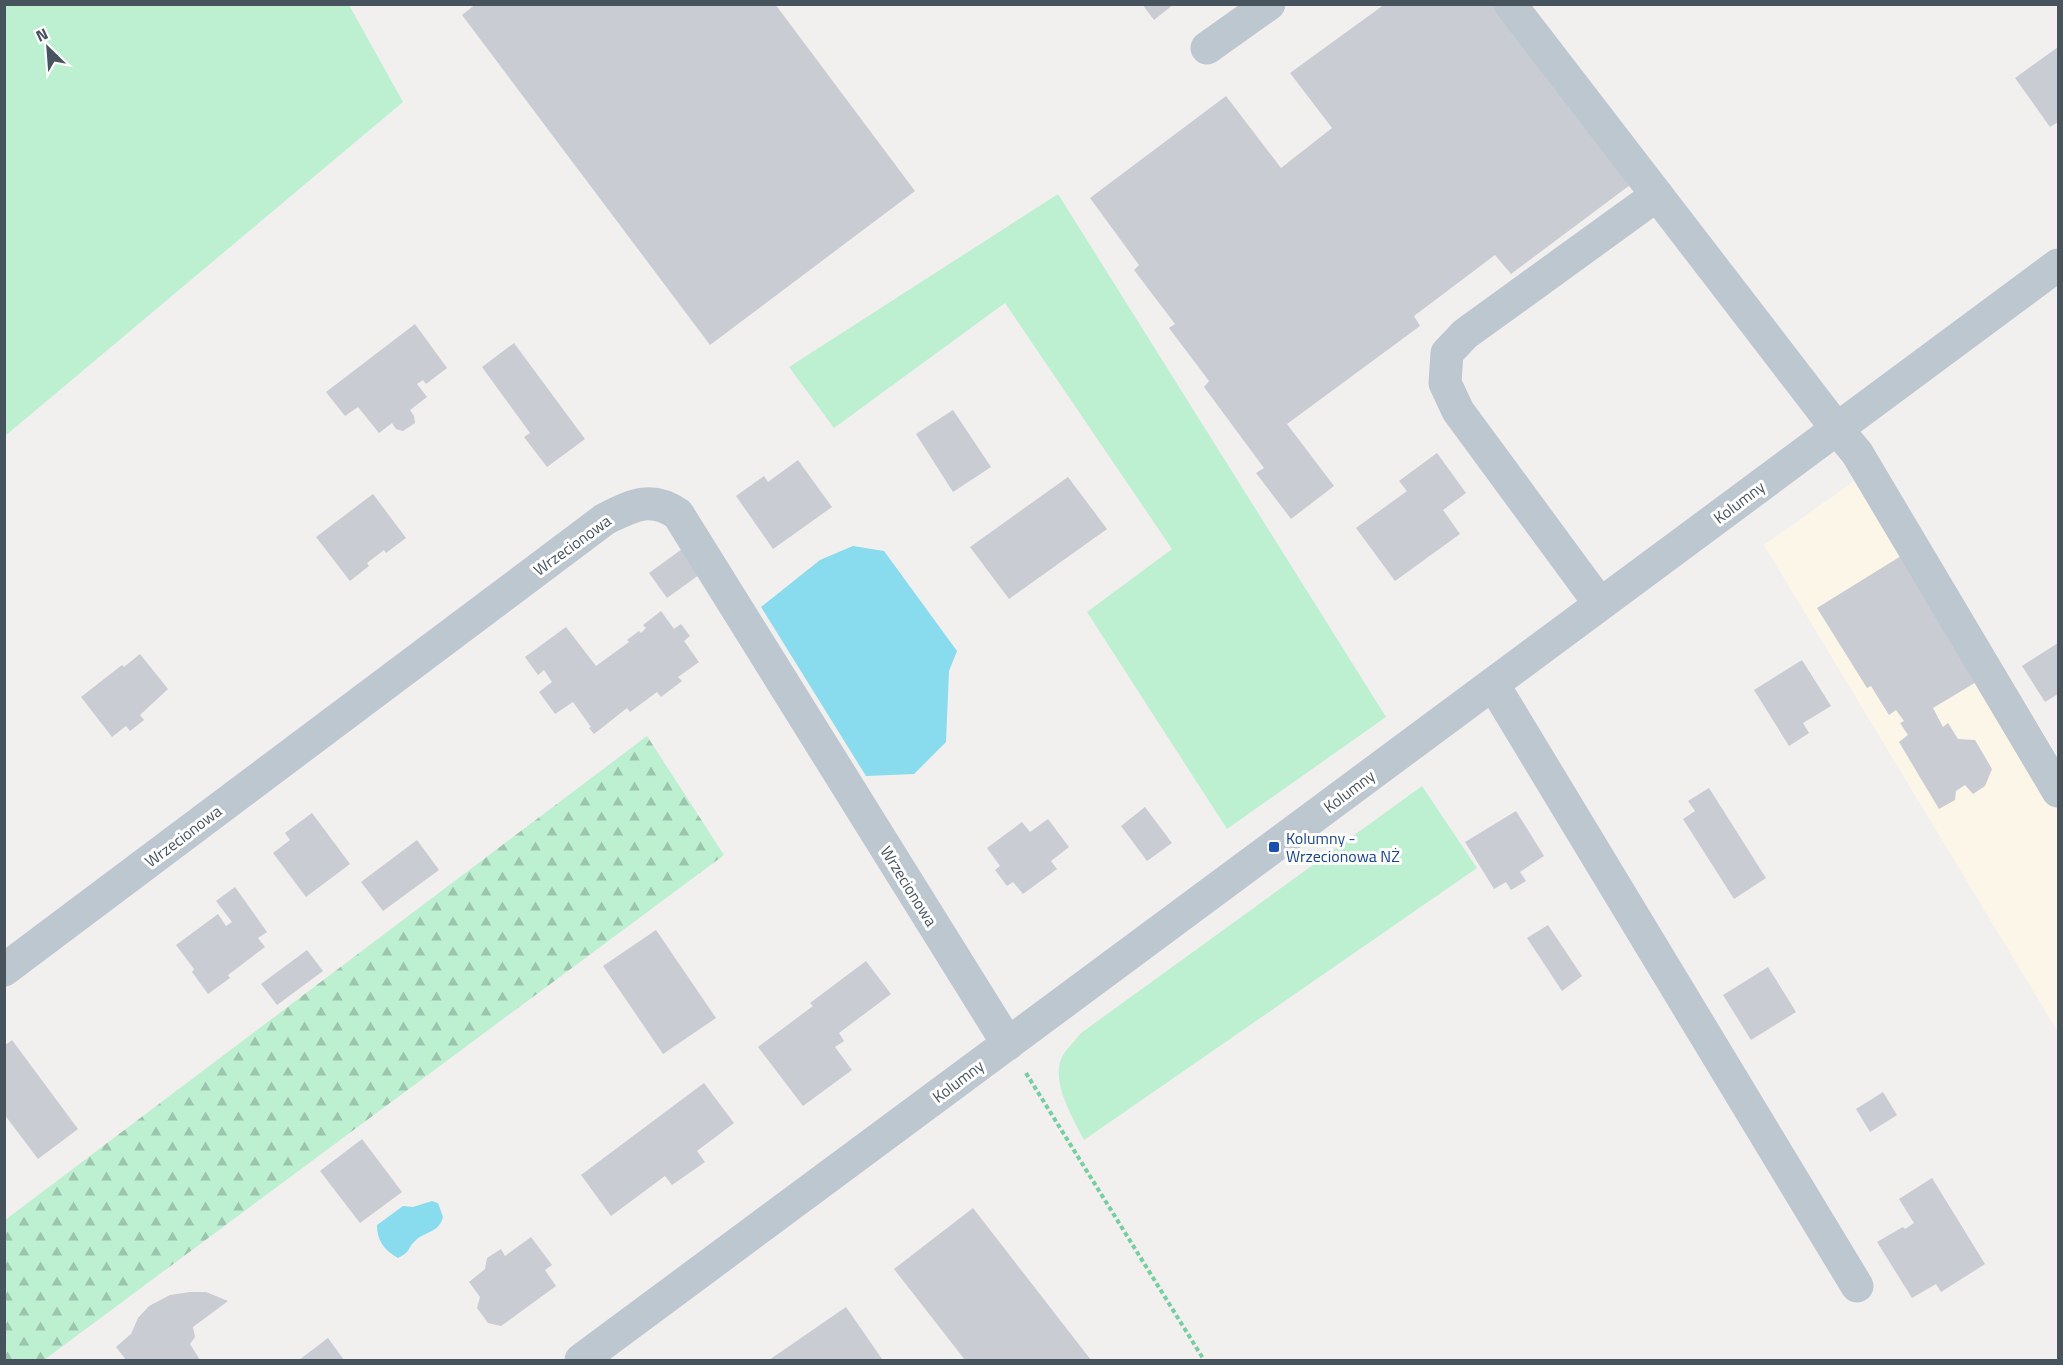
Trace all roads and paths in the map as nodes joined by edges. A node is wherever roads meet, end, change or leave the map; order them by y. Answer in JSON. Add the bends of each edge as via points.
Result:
{"nodes":[{"id":1,"x":1269,"y":4,"type":"edge"},
{"id":2,"x":1510,"y":4,"type":"edge"},
{"id":3,"x":1207,"y":48,"type":"dead end"},
{"id":4,"x":1657,"y":195,"type":"junction"},
{"id":5,"x":2058,"y":265,"type":"edge"},
{"id":6,"x":1837,"y":429,"type":"junction"},
{"id":7,"x":1600,"y":604,"type":"junction"},
{"id":8,"x":1492,"y":684,"type":"junction"},
{"id":9,"x":2058,"y":791,"type":"edge"},
{"id":10,"x":4,"y":970,"type":"edge"},
{"id":11,"x":1008,"y":1044,"type":"junction"},
{"id":12,"x":1857,"y":1286,"type":"dead end"},
{"id":13,"x":581,"y":1360,"type":"edge"},
{"id":14,"x":1204,"y":1360,"type":"edge"}],
"edges":[{"from":1,"to":3,"type":"street"},
{"from":2,"to":4,"type":"street"},
{"from":4,"to":6,"type":"street"},
{"from":4,"to":7,"type":"street","via":[[1466,334],[1447,353],[1445,383],[1458,411]]},
{"from":5,"to":6,"type":"street","name":"Kolumny"},
{"from":6,"to":7,"type":"street","name":"Kolumny"},
{"from":6,"to":9,"type":"street","via":[[1857,453]]},
{"from":7,"to":8,"type":"street","name":"Kolumny"},
{"from":8,"to":11,"type":"street","name":"Kolumny"},
{"from":8,"to":12,"type":"street"},
{"from":10,"to":11,"type":"street","name":"Wrzecionowa","via":[[605,519],[631,507],[650,504],[666,506],[678,514]]},
{"from":11,"to":13,"type":"street","name":"Kolumny"},
{"from":11,"to":14,"type":"path"}]}
